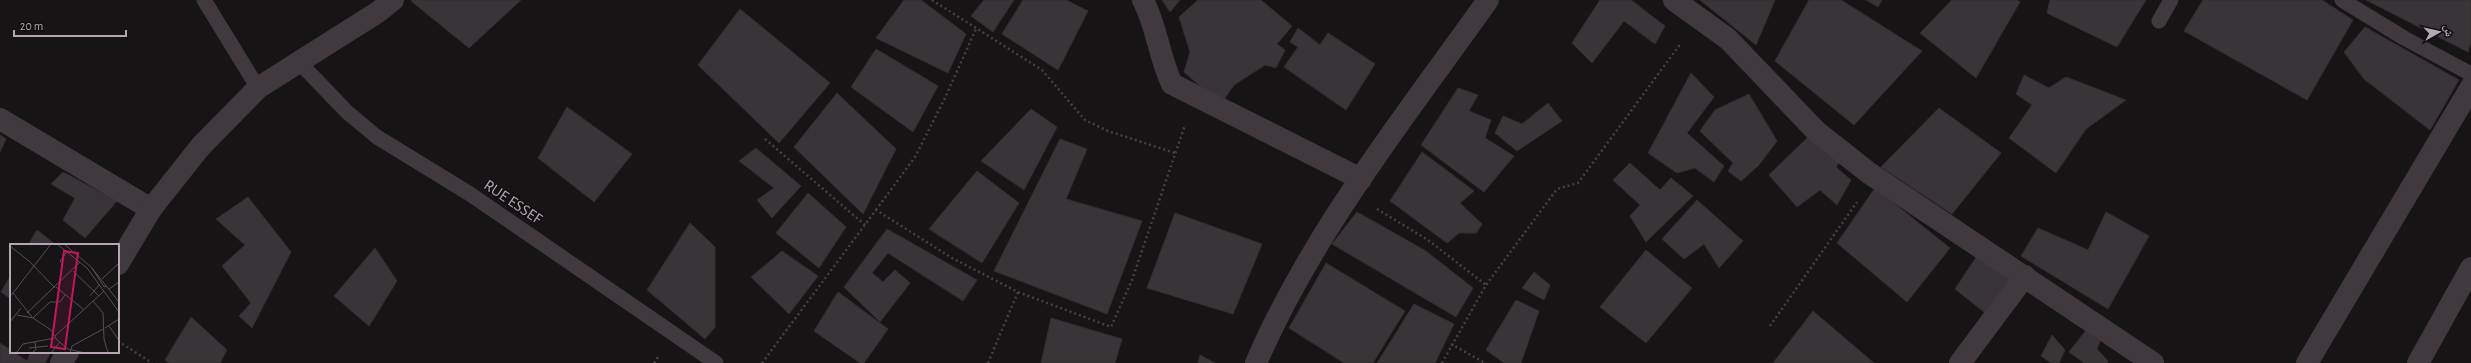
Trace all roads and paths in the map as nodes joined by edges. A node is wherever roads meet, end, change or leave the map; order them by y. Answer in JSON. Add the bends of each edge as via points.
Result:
{"nodes":[{"id":1,"x":204,"y":0,"type":"edge"},
{"id":2,"x":393,"y":0,"type":"edge"},
{"id":3,"x":932,"y":0,"type":"edge"},
{"id":4,"x":1143,"y":0,"type":"edge"},
{"id":5,"x":1488,"y":0,"type":"edge"},
{"id":6,"x":1674,"y":0,"type":"edge"},
{"id":7,"x":2171,"y":0,"type":"edge"},
{"id":8,"x":2342,"y":0,"type":"edge"},
{"id":9,"x":1699,"y":19,"type":"junction"},
{"id":10,"x":2159,"y":21,"type":"dead end"},
{"id":11,"x":976,"y":29,"type":"junction"},
{"id":12,"x":298,"y":61,"type":"junction"},
{"id":13,"x":2471,"y":74,"type":"edge"},
{"id":14,"x":2471,"y":87,"type":"edge"},
{"id":15,"x":258,"y":88,"type":"junction"},
{"id":16,"x":1195,"y":96,"type":"junction"},
{"id":17,"x":0,"y":119,"type":"edge"},
{"id":18,"x":765,"y":140,"type":"dead end"},
{"id":19,"x":1175,"y":153,"type":"junction"},
{"id":20,"x":1875,"y":177,"type":"junction"},
{"id":21,"x":1356,"y":186,"type":"junction"},
{"id":22,"x":151,"y":209,"type":"junction"},
{"id":23,"x":876,"y":210,"type":"junction"},
{"id":24,"x":865,"y":225,"type":"junction"},
{"id":25,"x":119,"y":262,"type":"edge"},
{"id":26,"x":2471,"y":268,"type":"edge"},
{"id":27,"x":2025,"y":276,"type":"junction"},
{"id":28,"x":1486,"y":285,"type":"junction"},
{"id":29,"x":1018,"y":292,"type":"junction"},
{"id":30,"x":1770,"y":326,"type":"dead end"},
{"id":31,"x":119,"y":342,"type":"edge"},
{"id":32,"x":1451,"y":344,"type":"junction"},
{"id":33,"x":67,"y":353,"type":"edge"},
{"id":34,"x":61,"y":363,"type":"edge"},
{"id":35,"x":152,"y":363,"type":"edge"},
{"id":36,"x":716,"y":363,"type":"edge"},
{"id":37,"x":762,"y":363,"type":"edge"},
{"id":38,"x":988,"y":363,"type":"edge"},
{"id":39,"x":1256,"y":363,"type":"edge"},
{"id":40,"x":1442,"y":363,"type":"edge"},
{"id":41,"x":1485,"y":363,"type":"edge"},
{"id":42,"x":1960,"y":363,"type":"edge"},
{"id":43,"x":2153,"y":363,"type":"edge"},
{"id":44,"x":2307,"y":363,"type":"edge"},
{"id":45,"x":2418,"y":363,"type":"edge"}],
"edges":[{"from":1,"to":15,"type":"lane"},
{"from":2,"to":12,"type":"street"},
{"from":3,"to":11,"type":"path"},
{"from":4,"to":16,"type":"street","via":[[1150,13],[1165,70],[1172,84]]},
{"from":5,"to":21,"type":"street"},
{"from":6,"to":9,"type":"street"},
{"from":7,"to":10,"type":"lane"},
{"from":8,"to":13,"type":"lane","via":[[2404,38]]},
{"from":9,"to":20,"type":"street","via":[[1728,39],[1817,132]]},
{"from":9,"to":28,"type":"path","via":[[1578,184],[1557,189]]},
{"from":11,"to":19,"type":"path","via":[[1042,70],[1085,120],[1108,131]]},
{"from":11,"to":23,"type":"path","via":[[915,157]]},
{"from":12,"to":15,"type":"street"},
{"from":12,"to":36,"type":"lane","name":"RUE ESSEF","via":[[347,112],[377,137],[470,194]]},
{"from":14,"to":44,"type":"street"},
{"from":15,"to":22,"type":"street","via":[[201,146]]},
{"from":16,"to":19,"type":"path"},
{"from":16,"to":21,"type":"street"},
{"from":17,"to":22,"type":"street"},
{"from":18,"to":24,"type":"path"},
{"from":19,"to":29,"type":"path","via":[[1132,280],[1111,327]]},
{"from":20,"to":27,"type":"street"},
{"from":20,"to":30,"type":"path"},
{"from":21,"to":28,"type":"path"},
{"from":21,"to":39,"type":"street","via":[[1302,268]]},
{"from":22,"to":25,"type":"street"},
{"from":23,"to":24,"type":"path"},
{"from":23,"to":29,"type":"path","via":[[952,258]]},
{"from":24,"to":37,"type":"path"},
{"from":26,"to":45,"type":"street"},
{"from":27,"to":42,"type":"street"},
{"from":27,"to":43,"type":"street"},
{"from":28,"to":32,"type":"path"},
{"from":29,"to":38,"type":"path"},
{"from":31,"to":35,"type":"path"},
{"from":32,"to":40,"type":"path"},
{"from":32,"to":41,"type":"path"},
{"from":33,"to":34,"type":"street"}]}
